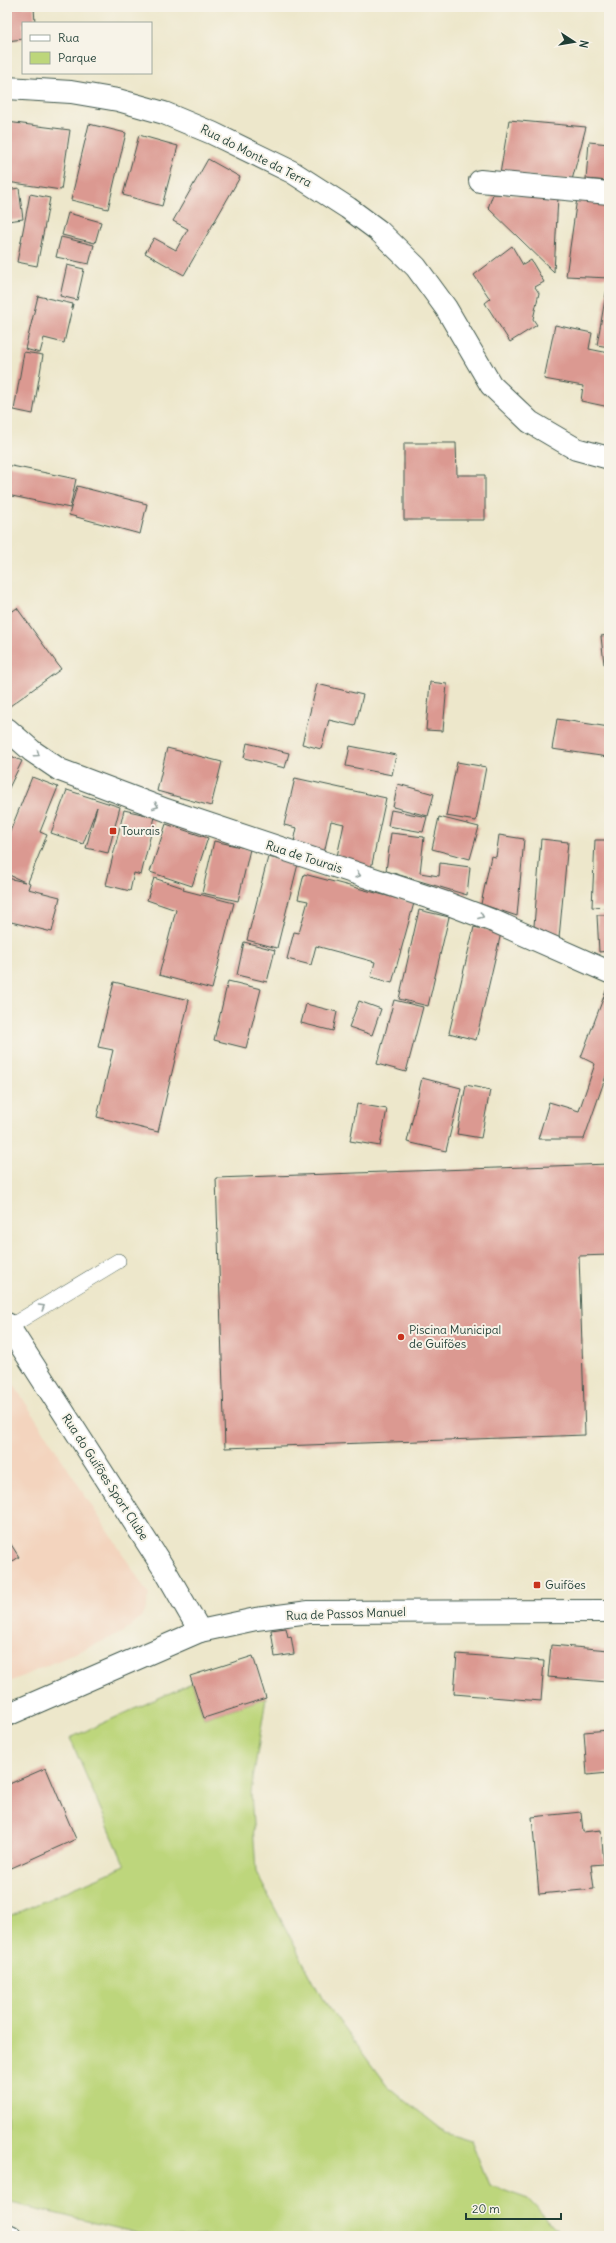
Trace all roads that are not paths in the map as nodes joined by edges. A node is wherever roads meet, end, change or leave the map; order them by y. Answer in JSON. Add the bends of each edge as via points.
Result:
{"nodes":[{"id":1,"x":7,"y":88,"type":"edge"},
{"id":2,"x":480,"y":181,"type":"dead end"},
{"id":3,"x":609,"y":193,"type":"edge"},
{"id":4,"x":609,"y":458,"type":"edge"},
{"id":5,"x":7,"y":729,"type":"edge"},
{"id":6,"x":609,"y":972,"type":"edge"},
{"id":7,"x":118,"y":1261,"type":"dead end"},
{"id":8,"x":8,"y":1326,"type":"edge"},
{"id":9,"x":609,"y":1610,"type":"edge"},
{"id":10,"x":200,"y":1631,"type":"junction"},
{"id":11,"x":7,"y":1715,"type":"edge"},
{"id":12,"x":7,"y":2235,"type":"edge"},
{"id":13,"x":10,"y":2236,"type":"edge"}],
"edges":[{"from":1,"to":4,"type":"street","name":"Rua do Monte da Terra","via":[[63,92],[118,100],[164,113],[212,133],[298,176],[360,217],[416,267],[446,308],[491,385],[530,422],[576,449]]},
{"from":2,"to":3,"type":"street"},
{"from":5,"to":6,"type":"street","name":"Rua de Tourais","one_way":true,"via":[[32,751],[60,770],[316,862],[449,904]]},
{"from":8,"to":7,"type":"lane","one_way":true},
{"from":8,"to":10,"type":"street","name":"Rua do Guifões Sport Clube","via":[[166,1572]]},
{"from":9,"to":10,"type":"street","name":"Rua de Passos Manuel","via":[[309,1612],[256,1619]]},
{"from":10,"to":11,"type":"street","name":"Rua de Passos Manuel"},
{"from":12,"to":13,"type":"street"}]}
